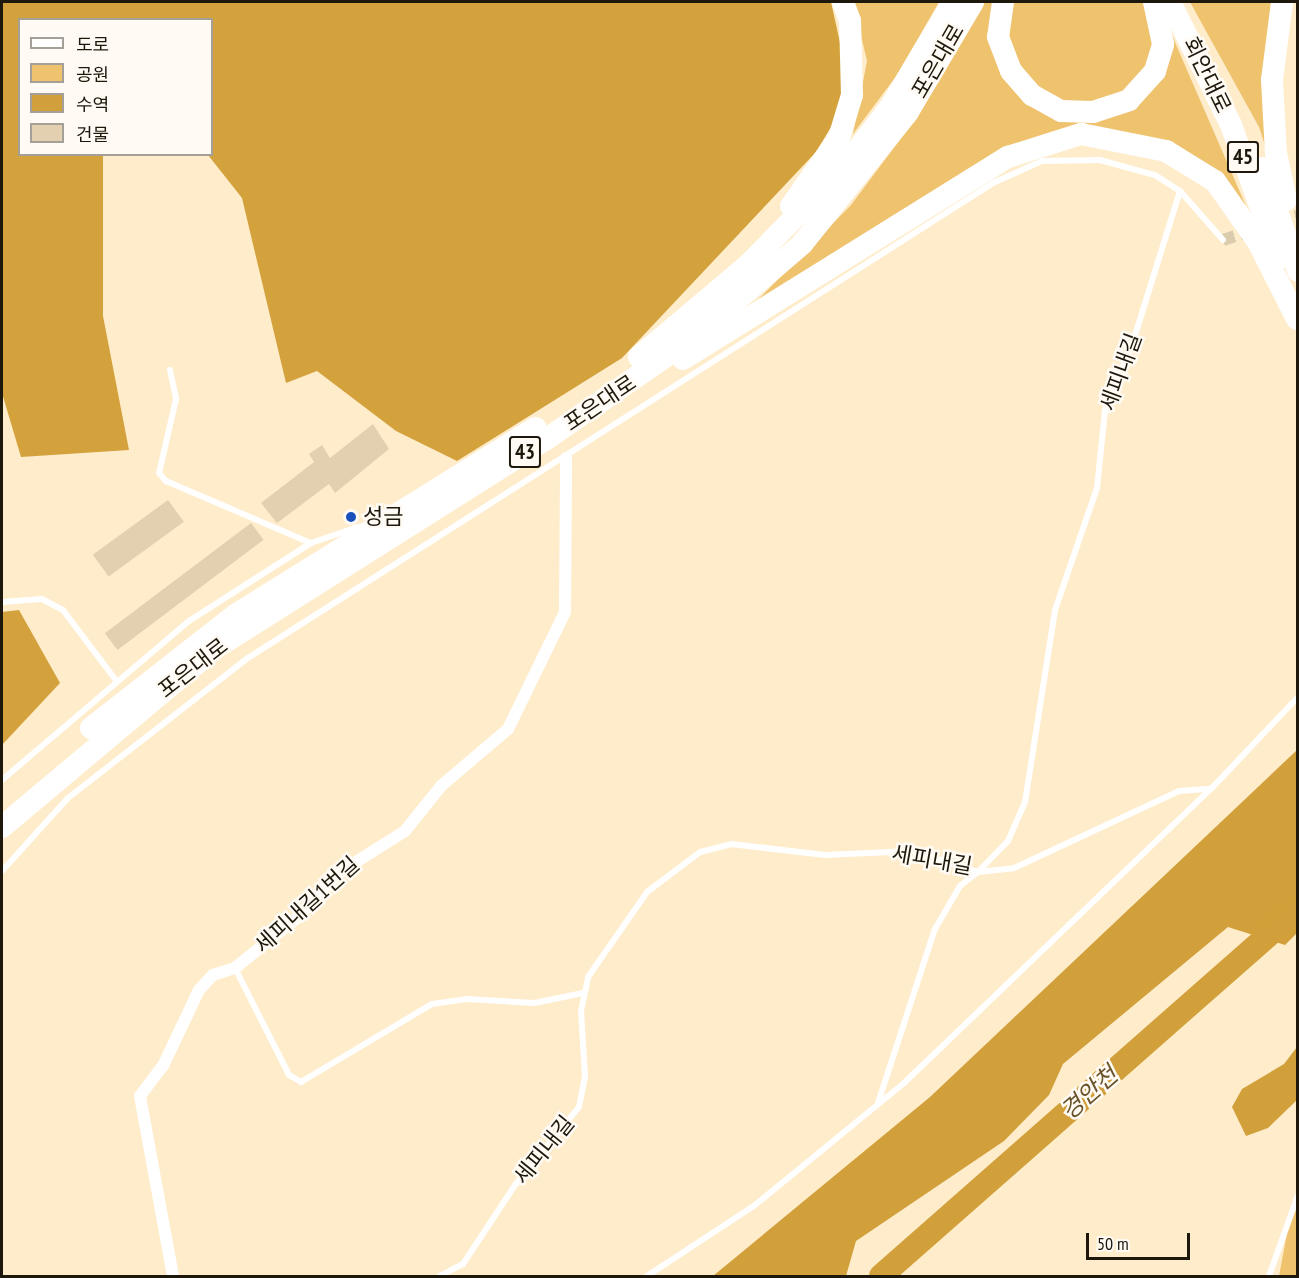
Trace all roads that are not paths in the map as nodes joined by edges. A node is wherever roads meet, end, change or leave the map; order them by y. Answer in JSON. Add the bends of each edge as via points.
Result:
{"nodes":[{"id":1,"x":843,"y":2,"type":"edge"},
{"id":2,"x":953,"y":2,"type":"edge"},
{"id":3,"x":973,"y":2,"type":"edge"},
{"id":4,"x":1002,"y":2,"type":"edge"},
{"id":5,"x":1154,"y":2,"type":"edge"},
{"id":6,"x":1170,"y":2,"type":"edge"},
{"id":7,"x":1183,"y":2,"type":"edge"},
{"id":8,"x":1282,"y":2,"type":"edge"},
{"id":9,"x":1180,"y":191,"type":"junction"},
{"id":10,"x":1223,"y":240,"type":"dead end"},
{"id":11,"x":1298,"y":251,"type":"edge"},
{"id":12,"x":749,"y":264,"type":"junction"},
{"id":13,"x":1298,"y":271,"type":"edge"},
{"id":14,"x":1297,"y":320,"type":"edge"},
{"id":15,"x":170,"y":370,"type":"dead end"},
{"id":16,"x":596,"y":404,"type":"junction"},
{"id":17,"x":566,"y":458,"type":"junction"},
{"id":18,"x":393,"y":515,"type":"junction"},
{"id":19,"x":311,"y":543,"type":"junction"},
{"id":20,"x":2,"y":602,"type":"edge"},
{"id":21,"x":115,"y":679,"type":"junction"},
{"id":22,"x":1298,"y":697,"type":"edge"},
{"id":23,"x":2,"y":780,"type":"edge"},
{"id":24,"x":1211,"y":789,"type":"junction"},
{"id":25,"x":2,"y":807,"type":"edge"},
{"id":26,"x":2,"y":827,"type":"edge"},
{"id":27,"x":2,"y":871,"type":"edge"},
{"id":28,"x":978,"y":872,"type":"junction"},
{"id":29,"x":235,"y":968,"type":"junction"},
{"id":30,"x":583,"y":993,"type":"junction"},
{"id":31,"x":878,"y":1106,"type":"junction"},
{"id":32,"x":1298,"y":1195,"type":"edge"},
{"id":33,"x":173,"y":1276,"type":"edge"},
{"id":34,"x":440,"y":1276,"type":"edge"},
{"id":35,"x":647,"y":1276,"type":"edge"},
{"id":36,"x":1269,"y":1276,"type":"edge"}],
"edges":[{"from":1,"to":12,"type":"highway","via":[[854,64],[852,95],[840,138]]},
{"from":2,"to":12,"type":"highway","name":"포은대로","via":[[916,68],[851,159]]},
{"from":3,"to":16,"type":"highway","name":"포은대로","number":"43","via":[[908,112],[802,244],[694,337]]},
{"from":4,"to":5,"type":"highway","via":[[998,37],[1011,71],[1032,95],[1061,111],[1094,112],[1129,100],[1155,70],[1163,44]]},
{"from":6,"to":14,"type":"highway","name":"회안대로","number":"45","via":[[1231,125]]},
{"from":7,"to":13,"type":"highway","name":"회안대로","number":"45","via":[[1236,102]]},
{"from":8,"to":11,"type":"highway","via":[[1272,80],[1276,153]]},
{"from":9,"to":10,"type":"lane"},
{"from":9,"to":17,"type":"lane","via":[[1155,175],[1100,160],[1042,161],[1015,170]]},
{"from":9,"to":28,"type":"lane","name":"세피내길","via":[[1132,345],[1105,410],[1097,488],[1049,636],[1025,802],[1008,841]]},
{"from":12,"to":18,"type":"highway","name":"포은대로","number":"43","via":[[664,339],[584,398]]},
{"from":14,"to":16,"type":"highway","via":[[1258,242],[1215,181],[1166,151],[1081,134],[1008,157],[714,342]]},
{"from":15,"to":19,"type":"lane","via":[[176,399],[159,473],[166,481]]},
{"from":16,"to":26,"type":"highway","name":"포은대로","number":"43","via":[[214,649]]},
{"from":17,"to":27,"type":"lane","via":[[455,521],[248,658],[76,792]]},
{"from":17,"to":29,"type":"street","name":"세피내길1번길","via":[[565,612],[508,729],[441,786],[405,831],[337,874],[299,916]]},
{"from":18,"to":19,"type":"lane"},
{"from":18,"to":25,"type":"highway","name":"포은대로","number":"43","via":[[171,663]]},
{"from":19,"to":21,"type":"lane","via":[[189,621]]},
{"from":20,"to":21,"type":"lane","via":[[42,599],[63,610]]},
{"from":21,"to":23,"type":"lane"},
{"from":22,"to":24,"type":"lane"},
{"from":24,"to":28,"type":"lane","via":[[1179,791],[1014,868]]},
{"from":24,"to":31,"type":"lane"},
{"from":28,"to":30,"type":"lane","name":"세피내길","via":[[913,851],[825,855],[714,846],[647,892],[602,952]]},
{"from":28,"to":31,"type":"lane","via":[[955,892],[935,929]]},
{"from":29,"to":30,"type":"lane","via":[[289,1074],[301,1082],[432,1004],[467,999],[534,1003]]},
{"from":29,"to":33,"type":"street","name":"세피내길1번길","via":[[213,975],[199,990],[163,1066],[140,1096]]},
{"from":30,"to":34,"type":"lane","name":"세피내길","via":[[585,1076],[579,1107],[515,1185],[463,1264]]},
{"from":31,"to":35,"type":"lane","via":[[755,1205]]},
{"from":32,"to":36,"type":"lane"}]}
